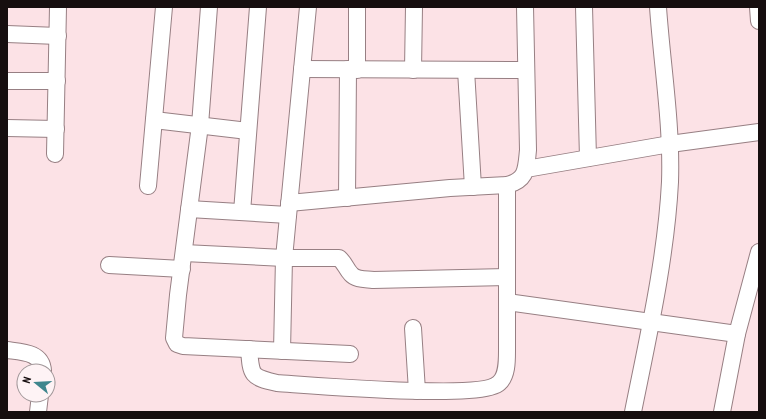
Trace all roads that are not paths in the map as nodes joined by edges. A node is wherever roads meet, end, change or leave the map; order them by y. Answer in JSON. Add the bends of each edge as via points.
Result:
{"nodes":[{"id":1,"x":58,"y":7,"type":"edge"},
{"id":2,"x":164,"y":7,"type":"edge"},
{"id":3,"x":210,"y":7,"type":"edge"},
{"id":4,"x":258,"y":7,"type":"edge"},
{"id":5,"x":308,"y":7,"type":"edge"},
{"id":6,"x":357,"y":7,"type":"edge"},
{"id":7,"x":414,"y":7,"type":"edge"},
{"id":8,"x":525,"y":7,"type":"edge"},
{"id":9,"x":584,"y":7,"type":"edge"},
{"id":10,"x":658,"y":7,"type":"edge"},
{"id":11,"x":758,"y":7,"type":"edge"},
{"id":12,"x":759,"y":20,"type":"edge"},
{"id":13,"x":7,"y":34,"type":"edge"},
{"id":14,"x":58,"y":36,"type":"junction"},
{"id":15,"x":302,"y":69,"type":"junction"},
{"id":16,"x":352,"y":69,"type":"junction"},
{"id":17,"x":413,"y":70,"type":"junction"},
{"id":18,"x":466,"y":70,"type":"junction"},
{"id":19,"x":526,"y":70,"type":"junction"},
{"id":20,"x":7,"y":81,"type":"edge"},
{"id":21,"x":57,"y":81,"type":"junction"},
{"id":22,"x":154,"y":120,"type":"junction"},
{"id":23,"x":200,"y":125,"type":"junction"},
{"id":24,"x":7,"y":128,"type":"edge"},
{"id":25,"x":56,"y":129,"type":"junction"},
{"id":26,"x":248,"y":131,"type":"junction"},
{"id":27,"x":759,"y":132,"type":"edge"},
{"id":28,"x":670,"y":144,"type":"junction"},
{"id":29,"x":55,"y":154,"type":"dead end"},
{"id":30,"x":588,"y":158,"type":"junction"},
{"id":31,"x":526,"y":169,"type":"junction"},
{"id":32,"x":507,"y":185,"type":"junction"},
{"id":33,"x":148,"y":186,"type":"dead end"},
{"id":34,"x":473,"y":187,"type":"junction"},
{"id":35,"x":347,"y":198,"type":"junction"},
{"id":36,"x":189,"y":209,"type":"junction"},
{"id":37,"x":289,"y":209,"type":"junction"},
{"id":38,"x":242,"y":212,"type":"junction"},
{"id":39,"x":184,"y":253,"type":"junction"},
{"id":40,"x":759,"y":253,"type":"edge"},
{"id":41,"x":284,"y":258,"type":"junction"},
{"id":42,"x":108,"y":265,"type":"dead end"},
{"id":43,"x":182,"y":269,"type":"junction"},
{"id":44,"x":507,"y":276,"type":"junction"},
{"id":45,"x":507,"y":302,"type":"junction"},
{"id":46,"x":650,"y":323,"type":"junction"},
{"id":47,"x":413,"y":328,"type":"dead end"},
{"id":48,"x":737,"y":334,"type":"junction"},
{"id":49,"x":249,"y":349,"type":"junction"},
{"id":50,"x":7,"y":350,"type":"edge"},
{"id":51,"x":282,"y":351,"type":"junction"},
{"id":52,"x":350,"y":354,"type":"dead end"},
{"id":53,"x":42,"y":363,"type":"edge"},
{"id":54,"x":416,"y":391,"type":"junction"},
{"id":55,"x":633,"y":412,"type":"edge"},
{"id":56,"x":722,"y":412,"type":"edge"}],
"edges":[{"from":1,"to":14,"type":"street"},
{"from":2,"to":22,"type":"street"},
{"from":3,"to":23,"type":"street"},
{"from":4,"to":26,"type":"street"},
{"from":5,"to":15,"type":"street"},
{"from":6,"to":16,"type":"street"},
{"from":7,"to":17,"type":"street"},
{"from":8,"to":19,"type":"street"},
{"from":9,"to":30,"type":"street"},
{"from":10,"to":28,"type":"street"},
{"from":11,"to":12,"type":"street"},
{"from":13,"to":14,"type":"street"},
{"from":14,"to":21,"type":"street"},
{"from":15,"to":16,"type":"street"},
{"from":15,"to":37,"type":"street"},
{"from":16,"to":17,"type":"street"},
{"from":16,"to":35,"type":"street"},
{"from":17,"to":18,"type":"street"},
{"from":18,"to":19,"type":"street"},
{"from":18,"to":34,"type":"street"},
{"from":19,"to":31,"type":"street"},
{"from":20,"to":21,"type":"street"},
{"from":21,"to":25,"type":"street"},
{"from":22,"to":23,"type":"street"},
{"from":22,"to":33,"type":"street"},
{"from":23,"to":26,"type":"street"},
{"from":23,"to":36,"type":"street"},
{"from":24,"to":25,"type":"street"},
{"from":25,"to":29,"type":"street"},
{"from":26,"to":38,"type":"street"},
{"from":27,"to":28,"type":"street"},
{"from":28,"to":30,"type":"street"},
{"from":28,"to":46,"type":"street","via":[[670,183],[663,256]]},
{"from":30,"to":31,"type":"street"},
{"from":31,"to":32,"type":"street","via":[[521,179]]},
{"from":32,"to":34,"type":"street"},
{"from":32,"to":44,"type":"street"},
{"from":34,"to":35,"type":"street"},
{"from":35,"to":37,"type":"street"},
{"from":36,"to":38,"type":"street"},
{"from":36,"to":39,"type":"street"},
{"from":37,"to":38,"type":"street"},
{"from":37,"to":41,"type":"street"},
{"from":39,"to":41,"type":"street"},
{"from":39,"to":43,"type":"street"},
{"from":40,"to":48,"type":"street"},
{"from":41,"to":44,"type":"street","via":[[339,258],[345,263],[351,275],[373,280]]},
{"from":41,"to":51,"type":"street"},
{"from":42,"to":43,"type":"street"},
{"from":43,"to":49,"type":"street","via":[[174,338],[177,344]]},
{"from":44,"to":45,"type":"street"},
{"from":45,"to":46,"type":"street"},
{"from":45,"to":54,"type":"street","via":[[506,364],[504,376],[499,384],[492,388]]},
{"from":46,"to":48,"type":"street"},
{"from":46,"to":55,"type":"street"},
{"from":47,"to":54,"type":"street"},
{"from":48,"to":56,"type":"street"},
{"from":49,"to":51,"type":"street"},
{"from":49,"to":54,"type":"street","via":[[251,367],[254,375],[260,379],[277,383]]},
{"from":50,"to":53,"type":"street","via":[[28,353],[36,356]]},
{"from":51,"to":52,"type":"street"}]}
